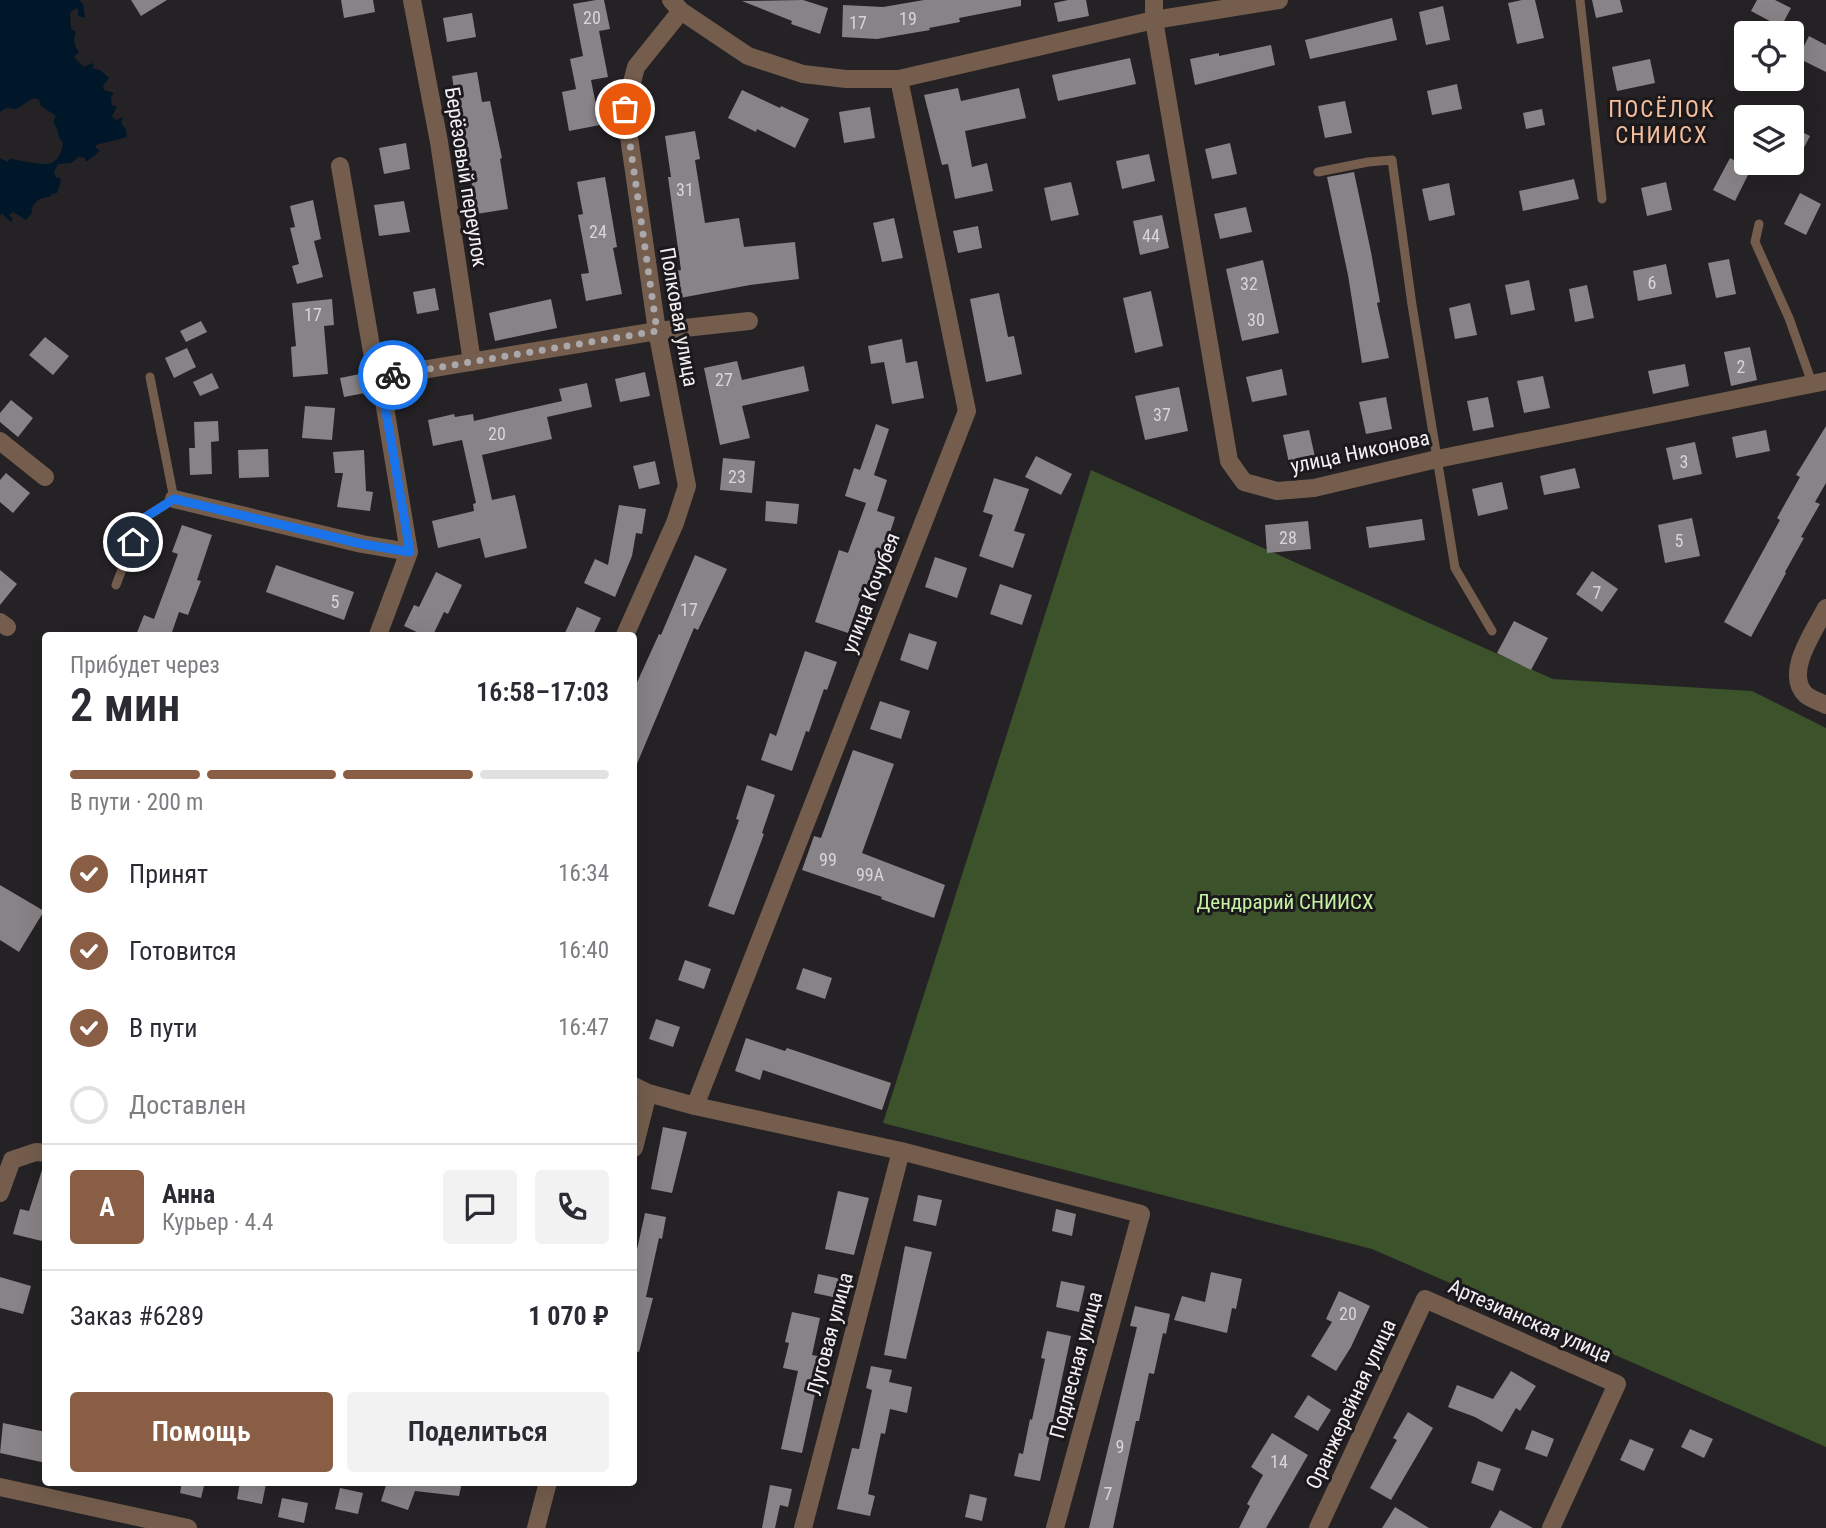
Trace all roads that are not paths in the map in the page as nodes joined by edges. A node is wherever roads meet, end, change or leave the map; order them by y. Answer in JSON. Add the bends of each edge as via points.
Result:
{"nodes":[{"id":1,"x":412,"y":0,"type":"edge"},
{"id":2,"x":1154,"y":0,"type":"edge"},
{"id":3,"x":1279,"y":0,"type":"edge"},
{"id":4,"x":1580,"y":0,"type":"edge"},
{"id":5,"x":676,"y":6,"type":"edge"},
{"id":6,"x":1154,"y":20,"type":"junction"},
{"id":7,"x":899,"y":79,"type":"junction"},
{"id":8,"x":340,"y":166,"type":"dead end"},
{"id":9,"x":1318,"y":172,"type":"dead end"},
{"id":10,"x":1602,"y":199,"type":"dead end"},
{"id":11,"x":1759,"y":223,"type":"dead end"},
{"id":12,"x":750,"y":321,"type":"dead end"},
{"id":13,"x":657,"y":331,"type":"junction"},
{"id":14,"x":471,"y":362,"type":"junction"},
{"id":15,"x":149,"y":377,"type":"dead end"},
{"id":16,"x":380,"y":377,"type":"junction"},
{"id":17,"x":1819,"y":382,"type":"edge"},
{"id":18,"x":0,"y":441,"type":"edge"},
{"id":19,"x":1437,"y":459,"type":"junction"},
{"id":20,"x":45,"y":477,"type":"dead end"},
{"id":21,"x":174,"y":499,"type":"junction"},
{"id":22,"x":410,"y":552,"type":"junction"},
{"id":23,"x":116,"y":585,"type":"dead end"},
{"id":24,"x":1826,"y":608,"type":"edge"},
{"id":25,"x":1492,"y":631,"type":"dead end"},
{"id":26,"x":379,"y":632,"type":"edge"},
{"id":27,"x":626,"y":632,"type":"edge"},
{"id":28,"x":1826,"y":705,"type":"edge"},
{"id":29,"x":641,"y":1089,"type":"edge"},
{"id":30,"x":695,"y":1106,"type":"junction"},
{"id":31,"x":637,"y":1123,"type":"edge"},
{"id":32,"x":901,"y":1151,"type":"junction"},
{"id":33,"x":42,"y":1153,"type":"edge"},
{"id":34,"x":0,"y":1194,"type":"edge"},
{"id":35,"x":1425,"y":1299,"type":"joint"},
{"id":36,"x":547,"y":1486,"type":"edge"},
{"id":37,"x":0,"y":1488,"type":"edge"},
{"id":38,"x":188,"y":1528,"type":"edge"},
{"id":39,"x":536,"y":1528,"type":"edge"},
{"id":40,"x":803,"y":1528,"type":"edge"},
{"id":41,"x":1055,"y":1528,"type":"edge"},
{"id":42,"x":1318,"y":1528,"type":"edge"},
{"id":43,"x":1551,"y":1528,"type":"edge"}],
"edges":[{"from":1,"to":14,"type":"street","name":"Берёзовый переулок","via":[[439,142]]},
{"from":2,"to":6,"type":"street","name":"улица Никонова"},
{"from":3,"to":6,"type":"street"},
{"from":4,"to":10,"type":"lane"},
{"from":5,"to":7,"type":"street","via":[[748,56],[803,74]]},
{"from":5,"to":13,"type":"street","name":"Полковая улица","via":[[636,67],[625,109]]},
{"from":6,"to":7,"type":"street"},
{"from":6,"to":19,"type":"street","name":"улица Никонова","via":[[1229,461],[1244,482],[1277,491],[1314,488]]},
{"from":7,"to":30,"type":"street","name":"улица Кочубея","via":[[967,411]]},
{"from":8,"to":16,"type":"street"},
{"from":9,"to":19,"type":"lane","via":[[1392,160]]},
{"from":11,"to":17,"type":"lane","via":[[1755,243]]},
{"from":12,"to":13,"type":"street"},
{"from":13,"to":14,"type":"street"},
{"from":13,"to":27,"type":"street","name":"Полковая улица","via":[[687,486]]},
{"from":14,"to":16,"type":"street"},
{"from":15,"to":21,"type":"lane"},
{"from":16,"to":22,"type":"street"},
{"from":17,"to":19,"type":"street","name":"улица Никонова"},
{"from":18,"to":20,"type":"street"},
{"from":19,"to":25,"type":"lane","via":[[1455,568]]},
{"from":21,"to":22,"type":"street"},
{"from":21,"to":23,"type":"lane","via":[[141,520]]},
{"from":22,"to":26,"type":"street"},
{"from":24,"to":28,"type":"street","via":[[1797,665],[1797,680],[1806,695]]},
{"from":29,"to":30,"type":"street"},
{"from":29,"to":31,"type":"street"},
{"from":30,"to":32,"type":"street"},
{"from":32,"to":40,"type":"street","name":"Луговая улица"},
{"from":32,"to":41,"type":"street","name":"Подлесная улица","via":[[1141,1214]]},
{"from":33,"to":34,"type":"street","via":[[12,1160]]},
{"from":35,"to":42,"type":"street","name":"Оранжерейная улица"},
{"from":35,"to":43,"type":"street","name":"Артезианская улица","via":[[1617,1384]]},
{"from":36,"to":39,"type":"street"},
{"from":37,"to":38,"type":"street"}]}
